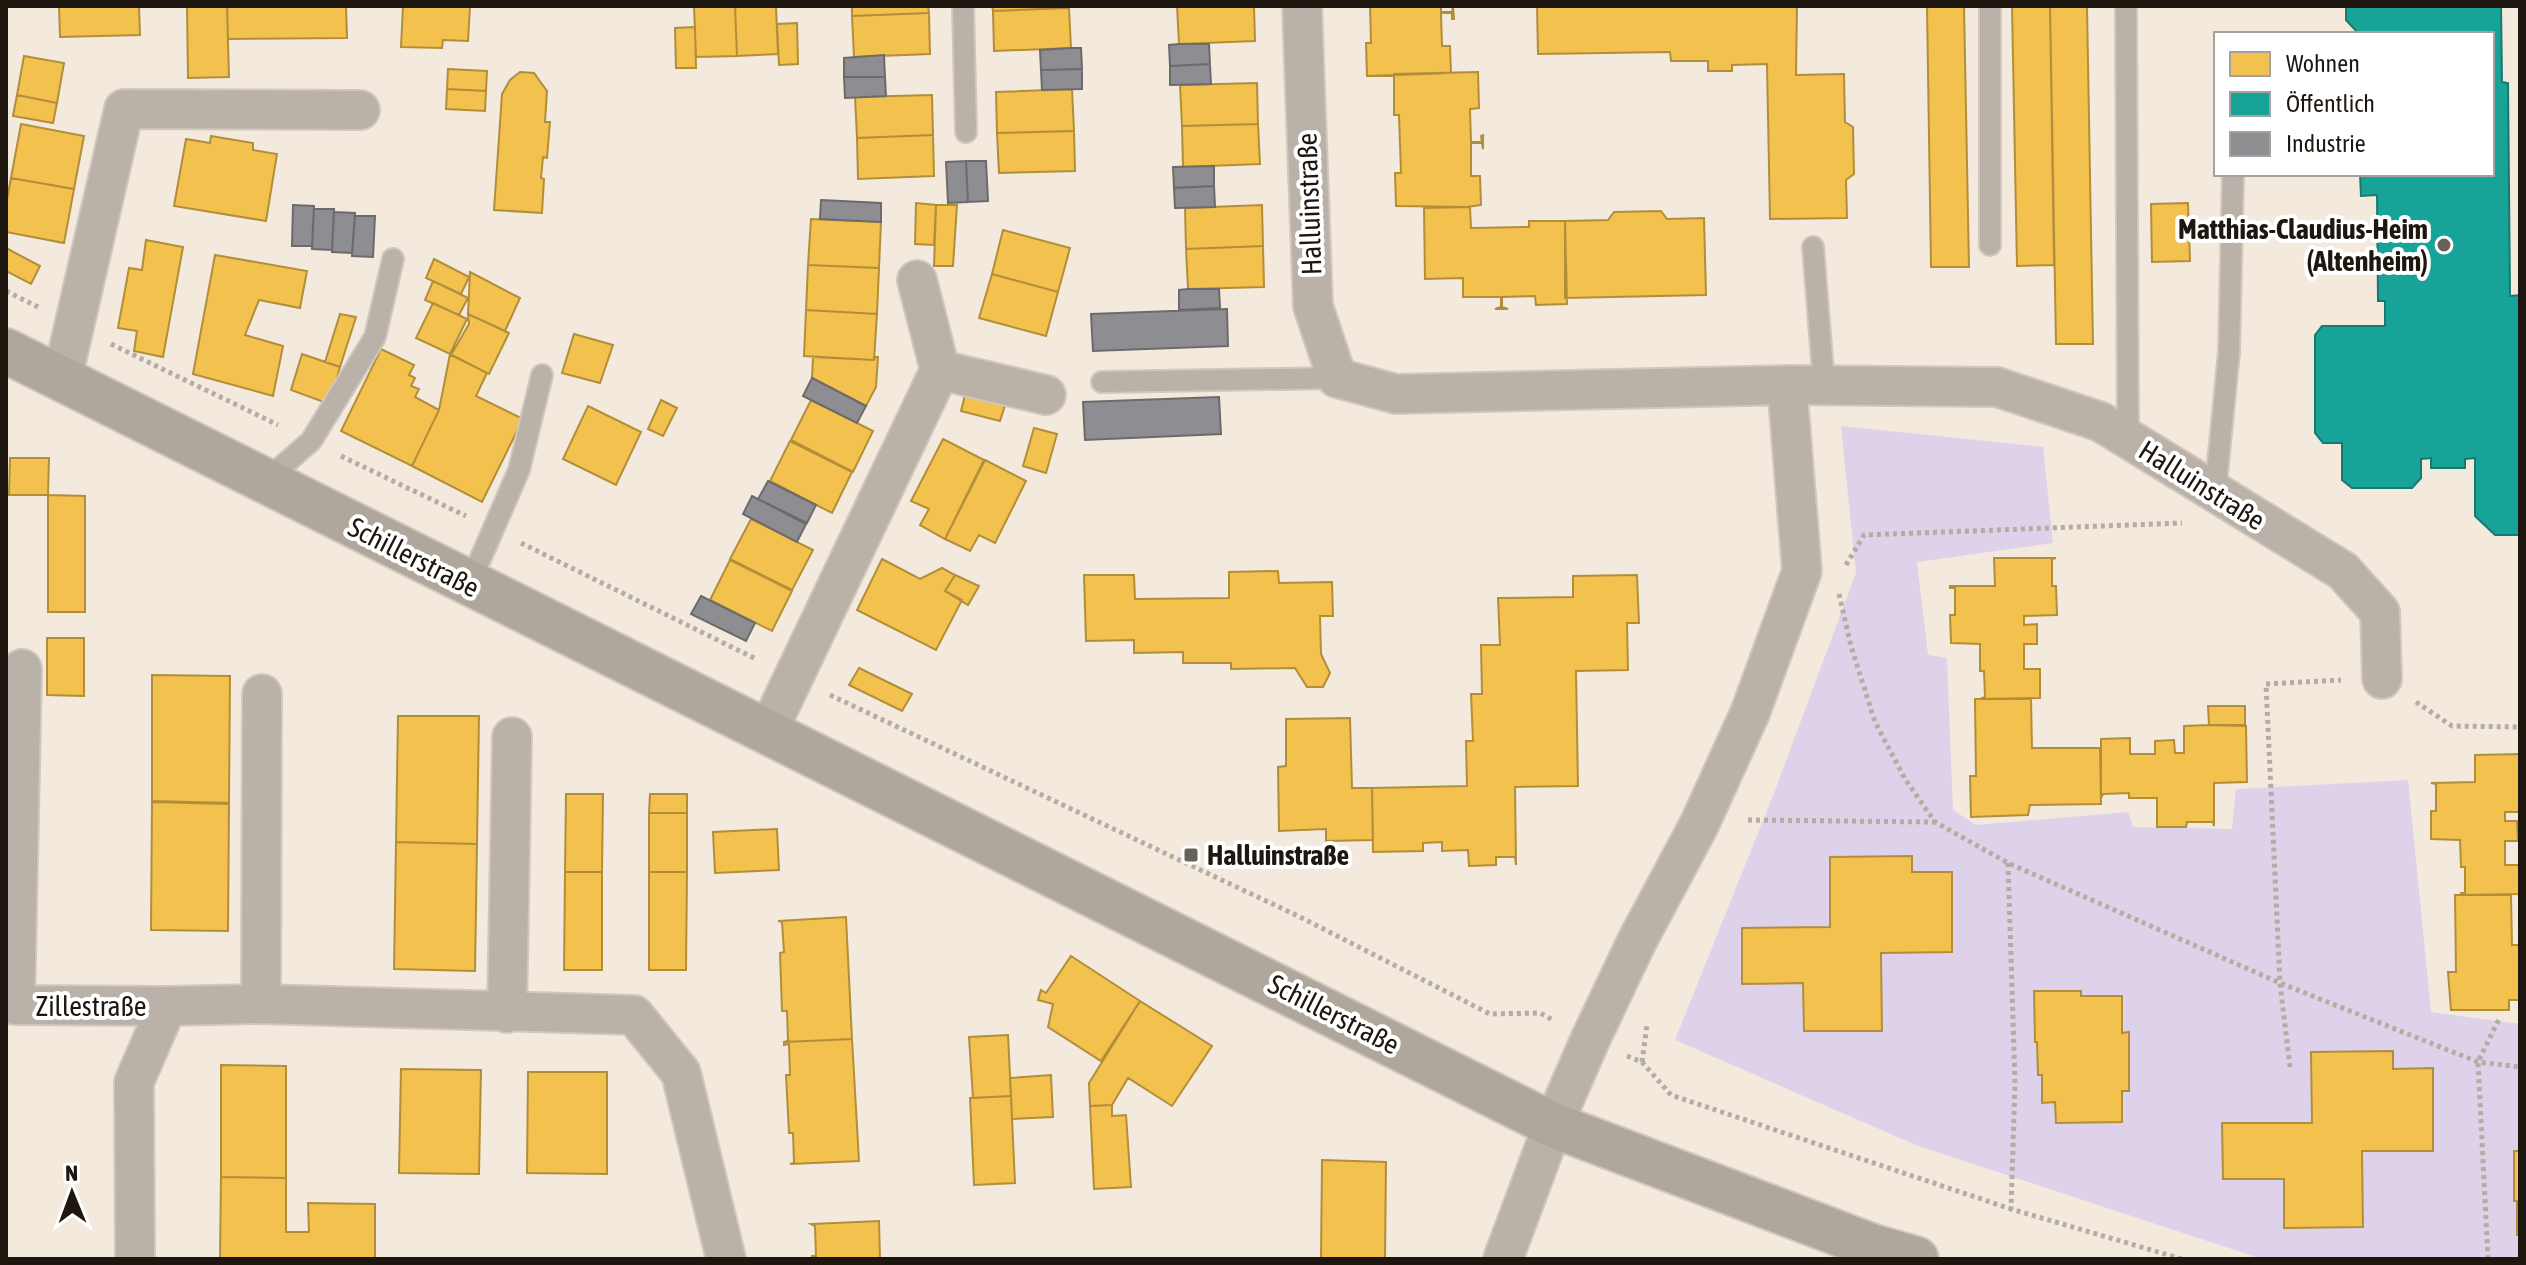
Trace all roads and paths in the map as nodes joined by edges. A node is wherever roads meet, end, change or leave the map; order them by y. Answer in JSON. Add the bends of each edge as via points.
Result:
{"nodes":[{"id":1,"x":963,"y":6,"type":"edge"},
{"id":2,"x":1302,"y":6,"type":"edge"},
{"id":3,"x":1990,"y":6,"type":"edge"},
{"id":4,"x":2126,"y":6,"type":"edge"},
{"id":5,"x":360,"y":110,"type":"dead end"},
{"id":6,"x":966,"y":132,"type":"dead end"},
{"id":7,"x":2233,"y":176,"type":"edge"},
{"id":8,"x":1990,"y":245,"type":"dead end"},
{"id":9,"x":1813,"y":247,"type":"dead end"},
{"id":10,"x":393,"y":259,"type":"dead end"},
{"id":11,"x":917,"y":280,"type":"dead end"},
{"id":12,"x":6,"y":351,"type":"edge"},
{"id":13,"x":940,"y":370,"type":"junction"},
{"id":14,"x":542,"y":375,"type":"dead end"},
{"id":15,"x":1337,"y":378,"type":"junction"},
{"id":16,"x":62,"y":379,"type":"junction"},
{"id":17,"x":1102,"y":382,"type":"dead end"},
{"id":18,"x":1787,"y":385,"type":"junction"},
{"id":19,"x":1824,"y":385,"type":"junction"},
{"id":20,"x":1046,"y":395,"type":"dead end"},
{"id":21,"x":2128,"y":440,"type":"junction"},
{"id":22,"x":264,"y":482,"type":"junction"},
{"id":23,"x":2215,"y":494,"type":"junction"},
{"id":24,"x":1819,"y":576,"type":"junction"},
{"id":25,"x":469,"y":585,"type":"junction"},
{"id":26,"x":22,"y":669,"type":"dead end"},
{"id":27,"x":2382,"y":679,"type":"junction"},
{"id":28,"x":262,"y":694,"type":"dead end"},
{"id":29,"x":2520,"y":727,"type":"edge"},
{"id":30,"x":767,"y":733,"type":"junction"},
{"id":31,"x":512,"y":737,"type":"dead end"},
{"id":32,"x":1935,"y":822,"type":"junction"},
{"id":33,"x":1699,"y":825,"type":"junction"},
{"id":34,"x":2008,"y":863,"type":"junction"},
{"id":35,"x":2280,"y":983,"type":"junction"},
{"id":36,"x":261,"y":1004,"type":"junction"},
{"id":37,"x":167,"y":1006,"type":"junction"},
{"id":38,"x":507,"y":1013,"type":"junction"},
{"id":39,"x":1647,"y":1017,"type":"dead end"},
{"id":40,"x":2499,"y":1019,"type":"dead end"},
{"id":41,"x":2478,"y":1062,"type":"junction"},
{"id":42,"x":2290,"y":1067,"type":"dead end"},
{"id":43,"x":2520,"y":1067,"type":"edge"},
{"id":44,"x":1553,"y":1125,"type":"junction"},
{"id":45,"x":2011,"y":1209,"type":"junction"},
{"id":46,"x":135,"y":1259,"type":"edge"},
{"id":47,"x":726,"y":1259,"type":"edge"},
{"id":48,"x":1503,"y":1259,"type":"edge"},
{"id":49,"x":1916,"y":1259,"type":"edge"},
{"id":50,"x":2182,"y":1259,"type":"edge"},
{"id":51,"x":2488,"y":1259,"type":"edge"}],
"edges":[{"from":1,"to":6,"type":"lane"},
{"from":2,"to":15,"type":"street","name":"Halluinstraße","via":[[1313,306]]},
{"from":3,"to":8,"type":"lane"},
{"from":4,"to":21,"type":"lane"},
{"from":5,"to":16,"type":"street","via":[[124,109]]},
{"from":7,"to":23,"type":"lane","via":[[2229,352]]},
{"from":9,"to":19,"type":"lane"},
{"from":10,"to":22,"type":"lane","via":[[375,337],[311,441]]},
{"from":11,"to":13,"type":"street"},
{"from":12,"to":16,"type":"main road","name":"Schillerstraße"},
{"from":13,"to":20,"type":"street"},
{"from":13,"to":30,"type":"street"},
{"from":14,"to":25,"type":"lane","via":[[519,470]]},
{"from":15,"to":17,"type":"lane"},
{"from":15,"to":18,"type":"street","name":"Halluinstraße","via":[[1396,394]]},
{"from":16,"to":22,"type":"main road","name":"Schillerstraße"},
{"from":18,"to":19,"type":"street","name":"Halluinstraße"},
{"from":18,"to":24,"type":"street"},
{"from":19,"to":21,"type":"street","name":"Halluinstraße","via":[[1997,387],[2101,422]]},
{"from":21,"to":23,"type":"street","name":"Halluinstraße"},
{"from":22,"to":25,"type":"main road","name":"Schillerstraße"},
{"from":23,"to":24,"type":"path","via":[[2199,522],[1864,535]]},
{"from":23,"to":27,"type":"street","name":"Halluinstraße","via":[[2343,571],[2380,612]]},
{"from":24,"to":32,"type":"path","via":[[1851,646],[1875,722]]},
{"from":24,"to":33,"type":"street"},
{"from":25,"to":30,"type":"main road","name":"Schillerstraße"},
{"from":26,"to":37,"type":"street","name":"Zillestraße","via":[[15,1005]]},
{"from":27,"to":29,"type":"path","via":[[2452,726]]},
{"from":27,"to":35,"type":"path","via":[[2266,684]]},
{"from":28,"to":36,"type":"street"},
{"from":30,"to":44,"type":"main road","name":"Schillerstraße"},
{"from":31,"to":38,"type":"street"},
{"from":32,"to":33,"type":"path","via":[[1743,820]]},
{"from":32,"to":34,"type":"path"},
{"from":33,"to":44,"type":"street","via":[[1637,941]]},
{"from":34,"to":35,"type":"path"},
{"from":34,"to":45,"type":"path","via":[[2015,1083]]},
{"from":35,"to":41,"type":"path"},
{"from":35,"to":42,"type":"path"},
{"from":36,"to":37,"type":"street","name":"Zillestraße"},
{"from":36,"to":38,"type":"street","name":"Zillestraße"},
{"from":37,"to":46,"type":"street","name":"Zillestraße","via":[[134,1082]]},
{"from":38,"to":47,"type":"street","name":"Zillestraße","via":[[634,1015],[681,1073]]},
{"from":39,"to":45,"type":"path","via":[[1642,1062],[1671,1095]]},
{"from":40,"to":41,"type":"path"},
{"from":41,"to":43,"type":"path"},
{"from":41,"to":51,"type":"path"},
{"from":44,"to":48,"type":"street"},
{"from":44,"to":49,"type":"main road","name":"Schillerstraße"},
{"from":45,"to":50,"type":"path"}]}
